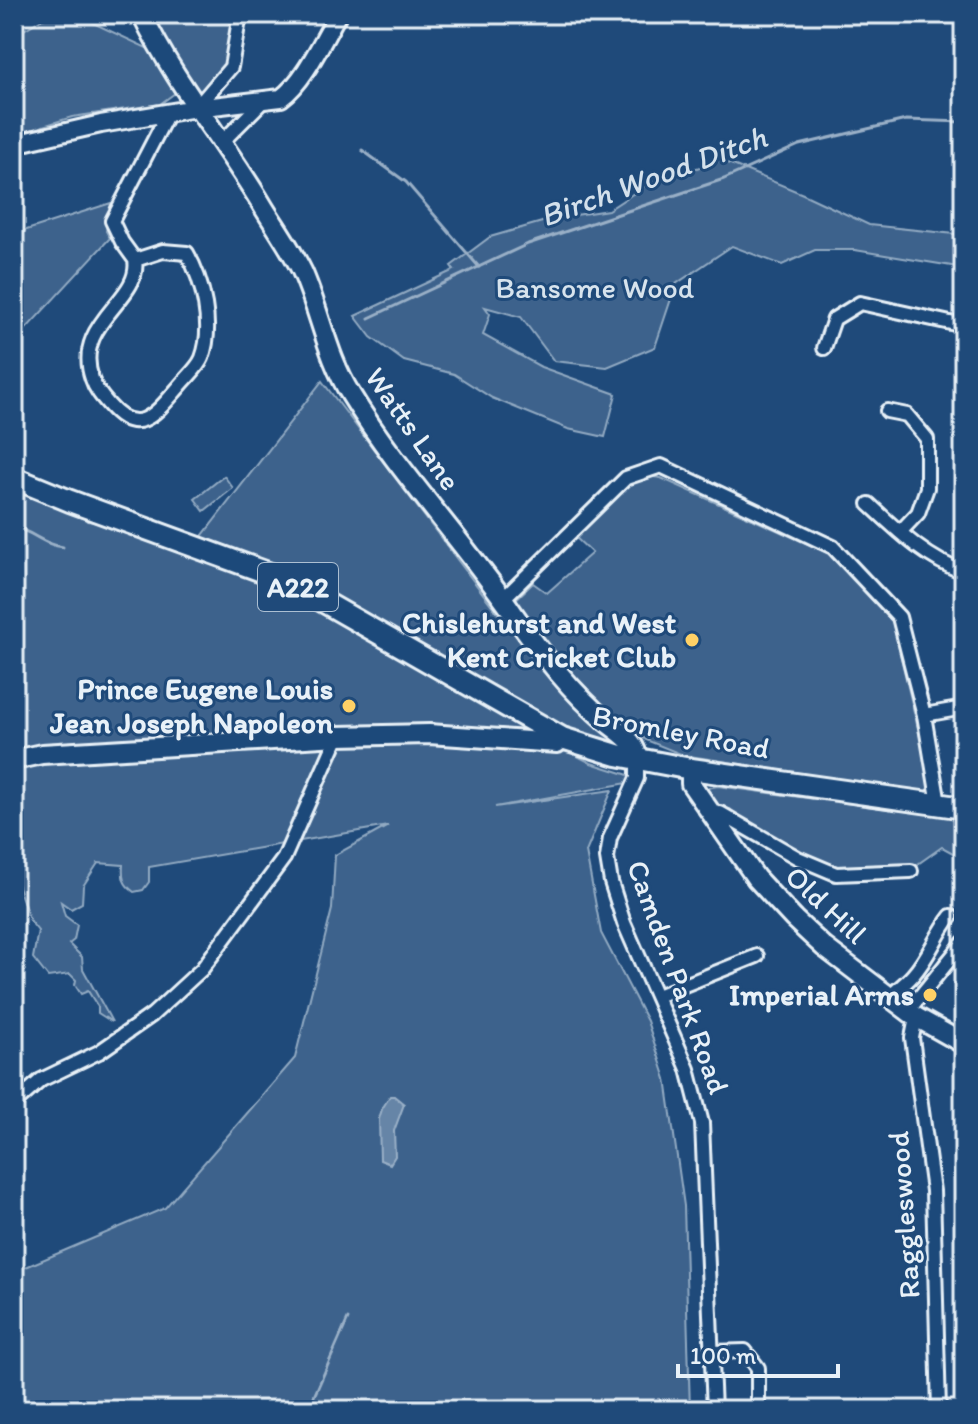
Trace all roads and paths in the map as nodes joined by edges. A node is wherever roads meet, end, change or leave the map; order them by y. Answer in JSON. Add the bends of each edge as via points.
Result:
{"nodes":[{"id":1,"x":142,"y":14,"type":"edge"},
{"id":2,"x":240,"y":14,"type":"edge"},
{"id":3,"x":338,"y":14,"type":"edge"},
{"id":4,"x":263,"y":101,"type":"junction"},
{"id":5,"x":196,"y":108,"type":"junction"},
{"id":6,"x":168,"y":113,"type":"junction"},
{"id":7,"x":222,"y":142,"type":"junction"},
{"id":8,"x":14,"y":144,"type":"edge"},
{"id":9,"x":135,"y":260,"type":"junction"},
{"id":10,"x":964,"y":326,"type":"edge"},
{"id":11,"x":824,"y":348,"type":"dead end"},
{"id":12,"x":887,"y":411,"type":"dead end"},
{"id":13,"x":14,"y":478,"type":"edge"},
{"id":14,"x":869,"y":504,"type":"dead end"},
{"id":15,"x":900,"y":532,"type":"junction"},
{"id":16,"x":964,"y":572,"type":"edge"},
{"id":17,"x":503,"y":599,"type":"junction"},
{"id":18,"x":964,"y":708,"type":"edge"},
{"id":19,"x":924,"y":715,"type":"junction"},
{"id":20,"x":338,"y":736,"type":"junction"},
{"id":21,"x":562,"y":738,"type":"junction"},
{"id":22,"x":637,"y":759,"type":"junction"},
{"id":23,"x":14,"y":760,"type":"edge"},
{"id":24,"x":691,"y":769,"type":"junction"},
{"id":25,"x":939,"y":804,"type":"junction"},
{"id":26,"x":964,"y":808,"type":"edge"},
{"id":27,"x":713,"y":816,"type":"junction"},
{"id":28,"x":911,"y":871,"type":"dead end"},
{"id":29,"x":951,"y":916,"type":"dead end"},
{"id":30,"x":964,"y":942,"type":"edge"},
{"id":31,"x":757,"y":956,"type":"dead end"},
{"id":32,"x":657,"y":996,"type":"junction"},
{"id":33,"x":889,"y":997,"type":"junction"},
{"id":34,"x":912,"y":1014,"type":"junction"},
{"id":35,"x":964,"y":1044,"type":"edge"},
{"id":36,"x":14,"y":1104,"type":"edge"},
{"id":37,"x":713,"y":1352,"type":"junction"},
{"id":38,"x":714,"y":1410,"type":"edge"},
{"id":39,"x":758,"y":1410,"type":"edge"},
{"id":40,"x":939,"y":1410,"type":"edge"}],
"edges":[{"from":1,"to":5,"type":"main road","name":"Watts Lane"},
{"from":2,"to":5,"type":"street","via":[[231,67]]},
{"from":3,"to":4,"type":"street","via":[[289,92]]},
{"from":4,"to":5,"type":"street"},
{"from":4,"to":7,"type":"street"},
{"from":5,"to":6,"type":"street"},
{"from":5,"to":7,"type":"main road","name":"Watts Lane"},
{"from":6,"to":8,"type":"street"},
{"from":6,"to":9,"type":"street","via":[[112,221]]},
{"from":7,"to":17,"type":"main road","name":"Watts Lane","via":[[302,271],[349,392]]},
{"from":9,"to":9,"type":"street","via":[[163,251],[187,253],[198,272],[207,335],[202,361],[166,402],[132,423],[120,418],[97,391],[89,356],[98,327],[130,286]]},
{"from":10,"to":11,"type":"street","via":[[860,303],[834,319]]},
{"from":12,"to":15,"type":"street","via":[[907,415],[927,439],[927,488],[918,513]]},
{"from":13,"to":21,"type":"main road","name":"Bromley Road","number":"A222","via":[[284,579]]},
{"from":14,"to":15,"type":"street"},
{"from":15,"to":16,"type":"street","via":[[945,565]]},
{"from":17,"to":19,"type":"street","via":[[626,478],[661,466],[833,547],[899,617]]},
{"from":17,"to":22,"type":"main road","name":"Watts Lane","via":[[572,689],[637,749]]},
{"from":18,"to":19,"type":"street"},
{"from":19,"to":25,"type":"street"},
{"from":20,"to":21,"type":"main road","via":[[429,734],[557,743]]},
{"from":20,"to":23,"type":"main road"},
{"from":20,"to":36,"type":"street","via":[[284,858],[202,969],[152,1015],[99,1052],[41,1080]]},
{"from":21,"to":22,"type":"main road","name":"Bromley Road","number":"A222"},
{"from":22,"to":24,"type":"main road","name":"Bromley Road","number":"A222"},
{"from":22,"to":32,"type":"street","name":"Camden Park Road","via":[[637,778],[610,838],[607,858],[624,923]]},
{"from":24,"to":25,"type":"main road","name":"Bromley Road","number":"A222"},
{"from":24,"to":27,"type":"main road","name":"Old Hill","via":[[691,784]]},
{"from":25,"to":26,"type":"main road","name":"Bromley Road","number":"A222"},
{"from":27,"to":28,"type":"street","via":[[720,813],[836,874]]},
{"from":27,"to":33,"type":"main road","name":"Old Hill","via":[[756,878],[794,919]]},
{"from":29,"to":33,"type":"street","via":[[913,976]]},
{"from":30,"to":34,"type":"street"},
{"from":31,"to":32,"type":"street"},
{"from":32,"to":37,"type":"street","name":"Camden Park Road","via":[[688,1069],[702,1123]]},
{"from":33,"to":34,"type":"main road","name":"Old Hill"},
{"from":34,"to":35,"type":"main road","name":"Old Hill"},
{"from":34,"to":40,"type":"street","name":"Raggleswood","via":[[933,1191]]},
{"from":37,"to":38,"type":"street","name":"Camden Park Road"},
{"from":37,"to":39,"type":"street","via":[[745,1351],[758,1368]]}]}
